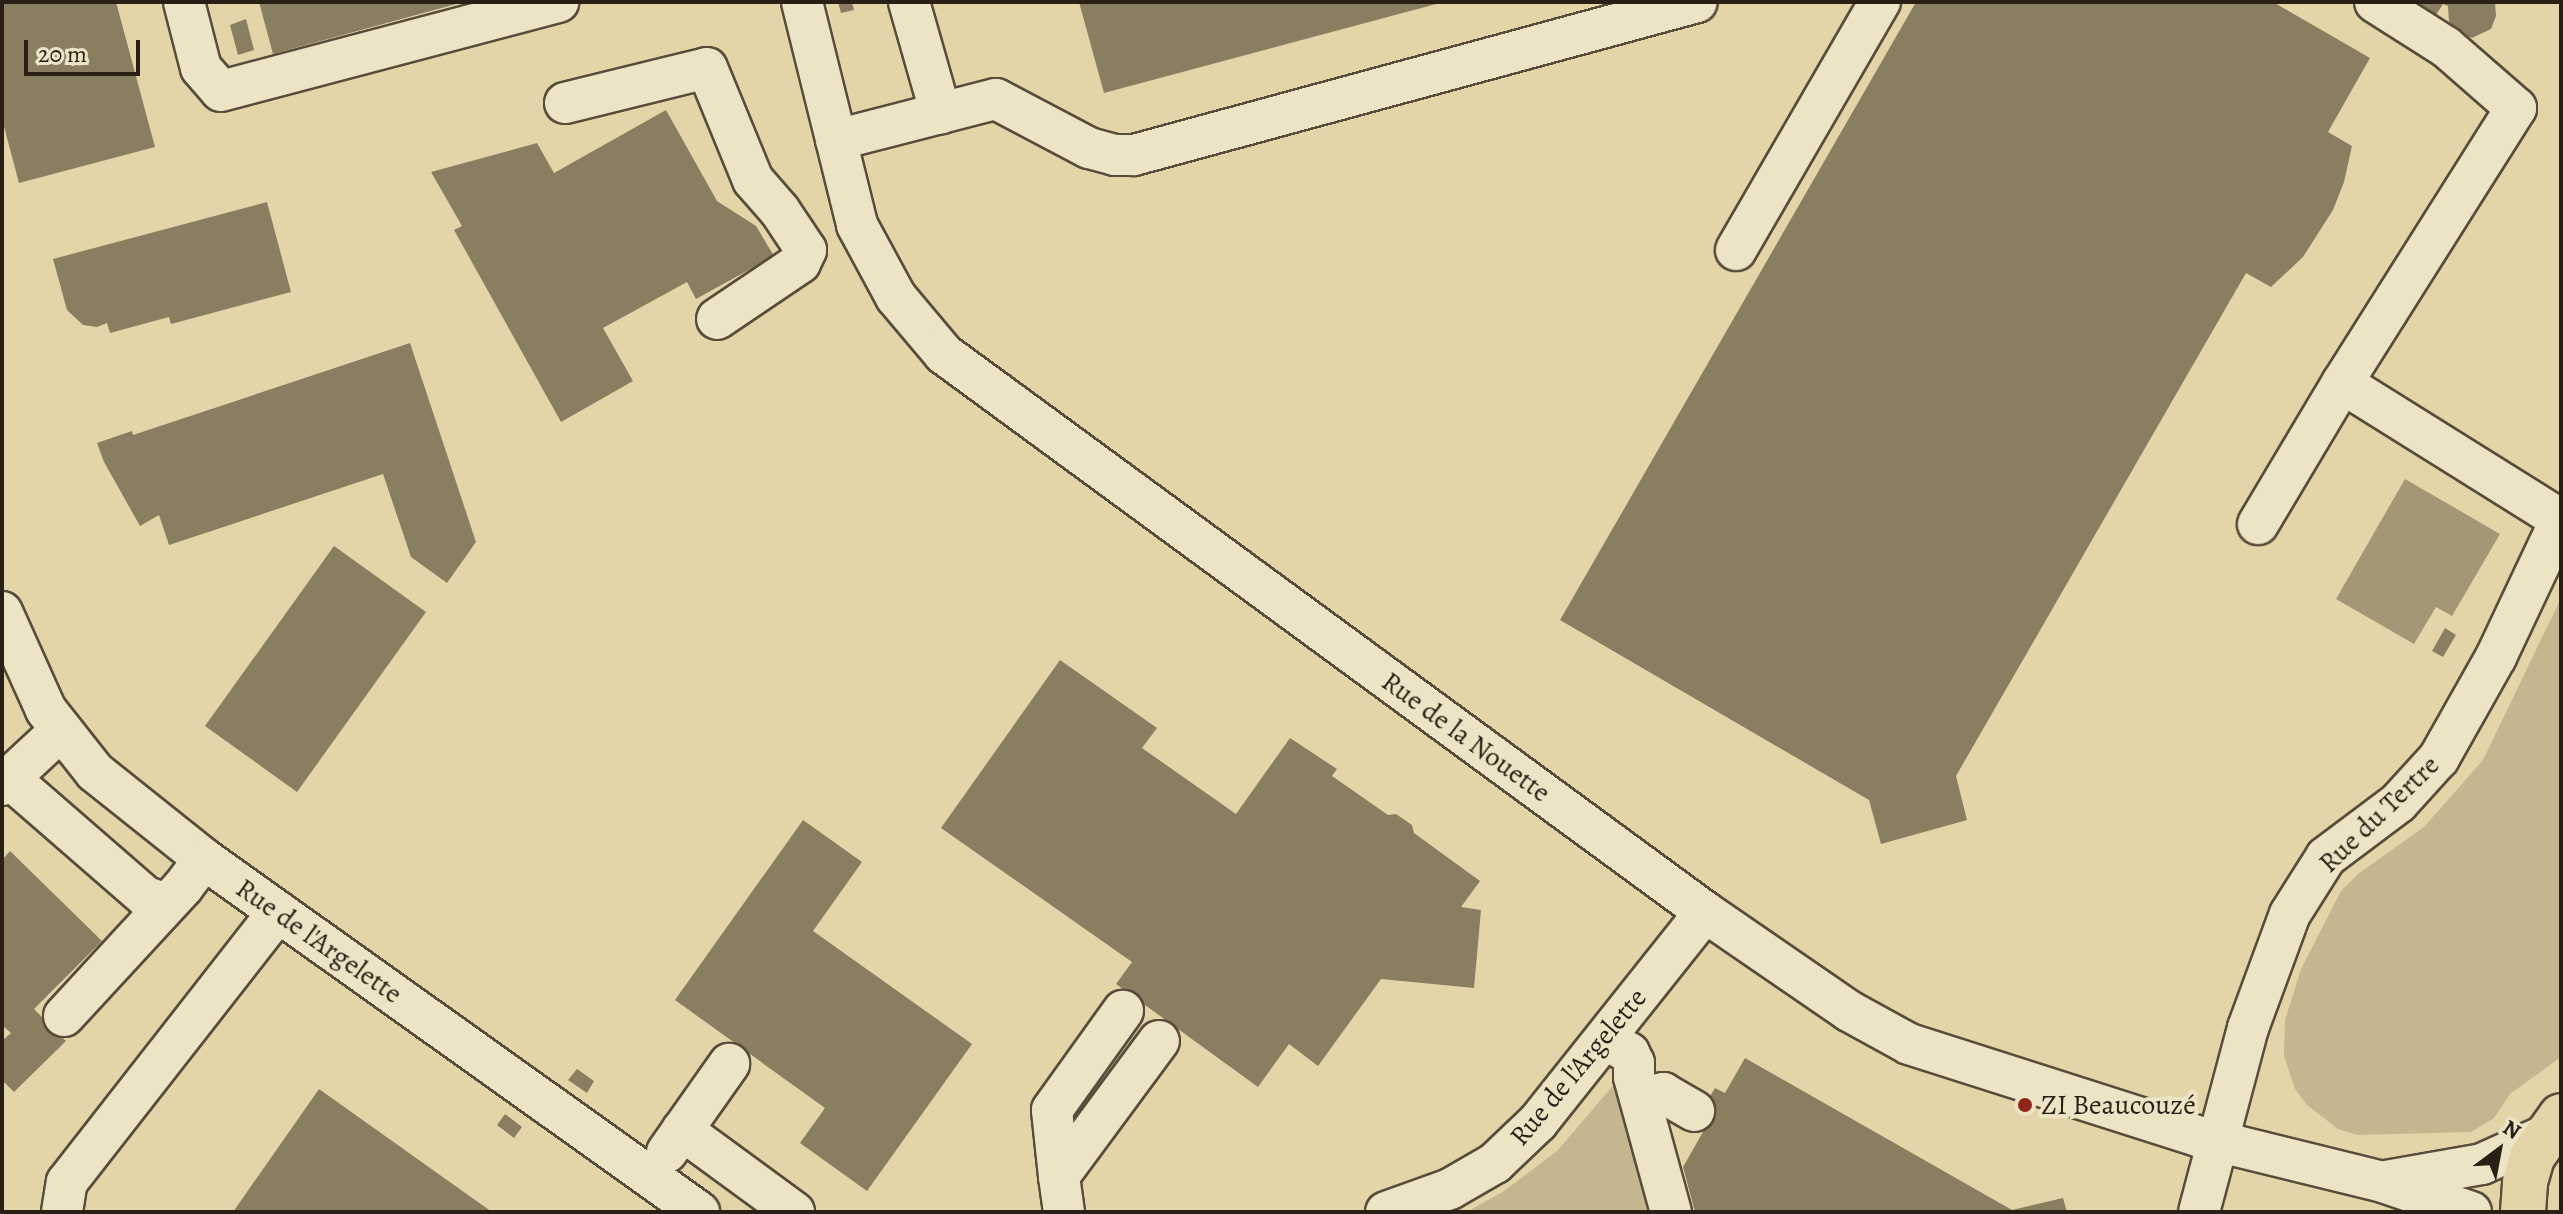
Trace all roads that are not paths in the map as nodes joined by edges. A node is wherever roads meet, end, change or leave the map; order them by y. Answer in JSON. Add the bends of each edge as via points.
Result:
{"nodes":[{"id":1,"x":184,"y":2,"type":"edge"},
{"id":2,"x":558,"y":2,"type":"edge"},
{"id":3,"x":802,"y":2,"type":"edge"},
{"id":4,"x":909,"y":2,"type":"edge"},
{"id":5,"x":1697,"y":2,"type":"edge"},
{"id":6,"x":1880,"y":2,"type":"edge"},
{"id":7,"x":2375,"y":2,"type":"edge"},
{"id":8,"x":565,"y":103,"type":"dead end"},
{"id":9,"x":941,"y":114,"type":"junction"},
{"id":10,"x":836,"y":140,"type":"junction"},
{"id":11,"x":863,"y":235,"type":"junction"},
{"id":12,"x":806,"y":250,"type":"junction"},
{"id":13,"x":1736,"y":250,"type":"dead end"},
{"id":14,"x":717,"y":319,"type":"dead end"},
{"id":15,"x":2342,"y":383,"type":"junction"},
{"id":16,"x":2561,"y":519,"type":"edge"},
{"id":17,"x":2258,"y":524,"type":"dead end"},
{"id":18,"x":2,"y":612,"type":"edge"},
{"id":19,"x":61,"y":730,"type":"junction"},
{"id":20,"x":5,"y":781,"type":"edge"},
{"id":21,"x":204,"y":859,"type":"junction"},
{"id":22,"x":165,"y":903,"type":"junction"},
{"id":23,"x":278,"y":912,"type":"junction"},
{"id":24,"x":1705,"y":912,"type":"junction"},
{"id":25,"x":1123,"y":1011,"type":"dead end"},
{"id":26,"x":64,"y":1016,"type":"dead end"},
{"id":27,"x":1605,"y":1039,"type":"junction"},
{"id":28,"x":1159,"y":1041,"type":"dead end"},
{"id":29,"x":729,"y":1064,"type":"dead end"},
{"id":30,"x":1640,"y":1098,"type":"junction"},
{"id":31,"x":1694,"y":1111,"type":"dead end"},
{"id":32,"x":2553,"y":1126,"type":"edge"},
{"id":33,"x":682,"y":1130,"type":"junction"},
{"id":34,"x":2218,"y":1142,"type":"junction"},
{"id":35,"x":648,"y":1176,"type":"junction"},
{"id":36,"x":2383,"y":1182,"type":"junction"},
{"id":37,"x":1061,"y":1194,"type":"edge"},
{"id":38,"x":62,"y":1212,"type":"edge"},
{"id":39,"x":699,"y":1212,"type":"edge"},
{"id":40,"x":794,"y":1212,"type":"edge"},
{"id":41,"x":1386,"y":1212,"type":"edge"},
{"id":42,"x":1671,"y":1212,"type":"edge"},
{"id":43,"x":2199,"y":1212,"type":"edge"},
{"id":44,"x":2471,"y":1212,"type":"edge"},
{"id":45,"x":2523,"y":1212,"type":"edge"}],
"edges":[{"from":1,"to":2,"type":"street","via":[[201,68],[221,91]]},
{"from":3,"to":10,"type":"street","name":"Rue de la Nouette"},
{"from":4,"to":9,"type":"street"},
{"from":5,"to":9,"type":"street","via":[[1134,155],[1089,148],[996,99]]},
{"from":6,"to":13,"type":"street"},
{"from":7,"to":15,"type":"street","via":[[2446,47],[2516,108]]},
{"from":8,"to":12,"type":"street","via":[[707,68],[753,180]]},
{"from":9,"to":10,"type":"street"},
{"from":10,"to":11,"type":"street","name":"Rue de la Nouette"},
{"from":11,"to":12,"type":"street"},
{"from":11,"to":24,"type":"street","name":"Rue de la Nouette","via":[[896,297],[944,354]]},
{"from":12,"to":14,"type":"street","via":[[800,263]]},
{"from":15,"to":16,"type":"street"},
{"from":15,"to":17,"type":"street"},
{"from":16,"to":34,"type":"street","name":"Rue du Tertre","via":[[2496,657],[2439,758],[2398,803],[2326,857],[2290,914],[2248,1028]]},
{"from":18,"to":19,"type":"street","name":"Rue de l'Argelette","via":[[46,710]]},
{"from":19,"to":20,"type":"street"},
{"from":19,"to":21,"type":"street","name":"Rue de l'Argelette","via":[[95,772]]},
{"from":20,"to":22,"type":"street","via":[[146,897]]},
{"from":21,"to":22,"type":"street"},
{"from":21,"to":23,"type":"street","name":"Rue de l'Argelette"},
{"from":22,"to":26,"type":"street"},
{"from":23,"to":35,"type":"street","name":"Rue de l'Argelette"},
{"from":23,"to":38,"type":"street","via":[[67,1182]]},
{"from":24,"to":27,"type":"street","name":"Rue de l'Argelette"},
{"from":24,"to":34,"type":"street","name":"Rue de la Nouette","via":[[1849,1011],[1909,1044]]},
{"from":25,"to":37,"type":"street","via":[[1052,1110]]},
{"from":27,"to":30,"type":"street","via":[[1629,1053]]},
{"from":27,"to":41,"type":"street","name":"Rue de l'Argelette","via":[[1538,1122],[1495,1163],[1450,1189]]},
{"from":28,"to":37,"type":"street"},
{"from":29,"to":33,"type":"street"},
{"from":30,"to":31,"type":"street","via":[[1663,1093]]},
{"from":30,"to":42,"type":"street"},
{"from":32,"to":36,"type":"street","name":"Rue de la Nouette","via":[[2482,1164]]},
{"from":32,"to":45,"type":"main road","via":[[2528,1169]]},
{"from":33,"to":35,"type":"street"},
{"from":33,"to":40,"type":"street"},
{"from":34,"to":36,"type":"street","name":"Rue de la Nouette"},
{"from":34,"to":43,"type":"street","name":"Rue du Tertre"},
{"from":35,"to":39,"type":"street","name":"Rue de l'Argelette"},
{"from":36,"to":44,"type":"street","name":"Rue de la Nouette"}]}
